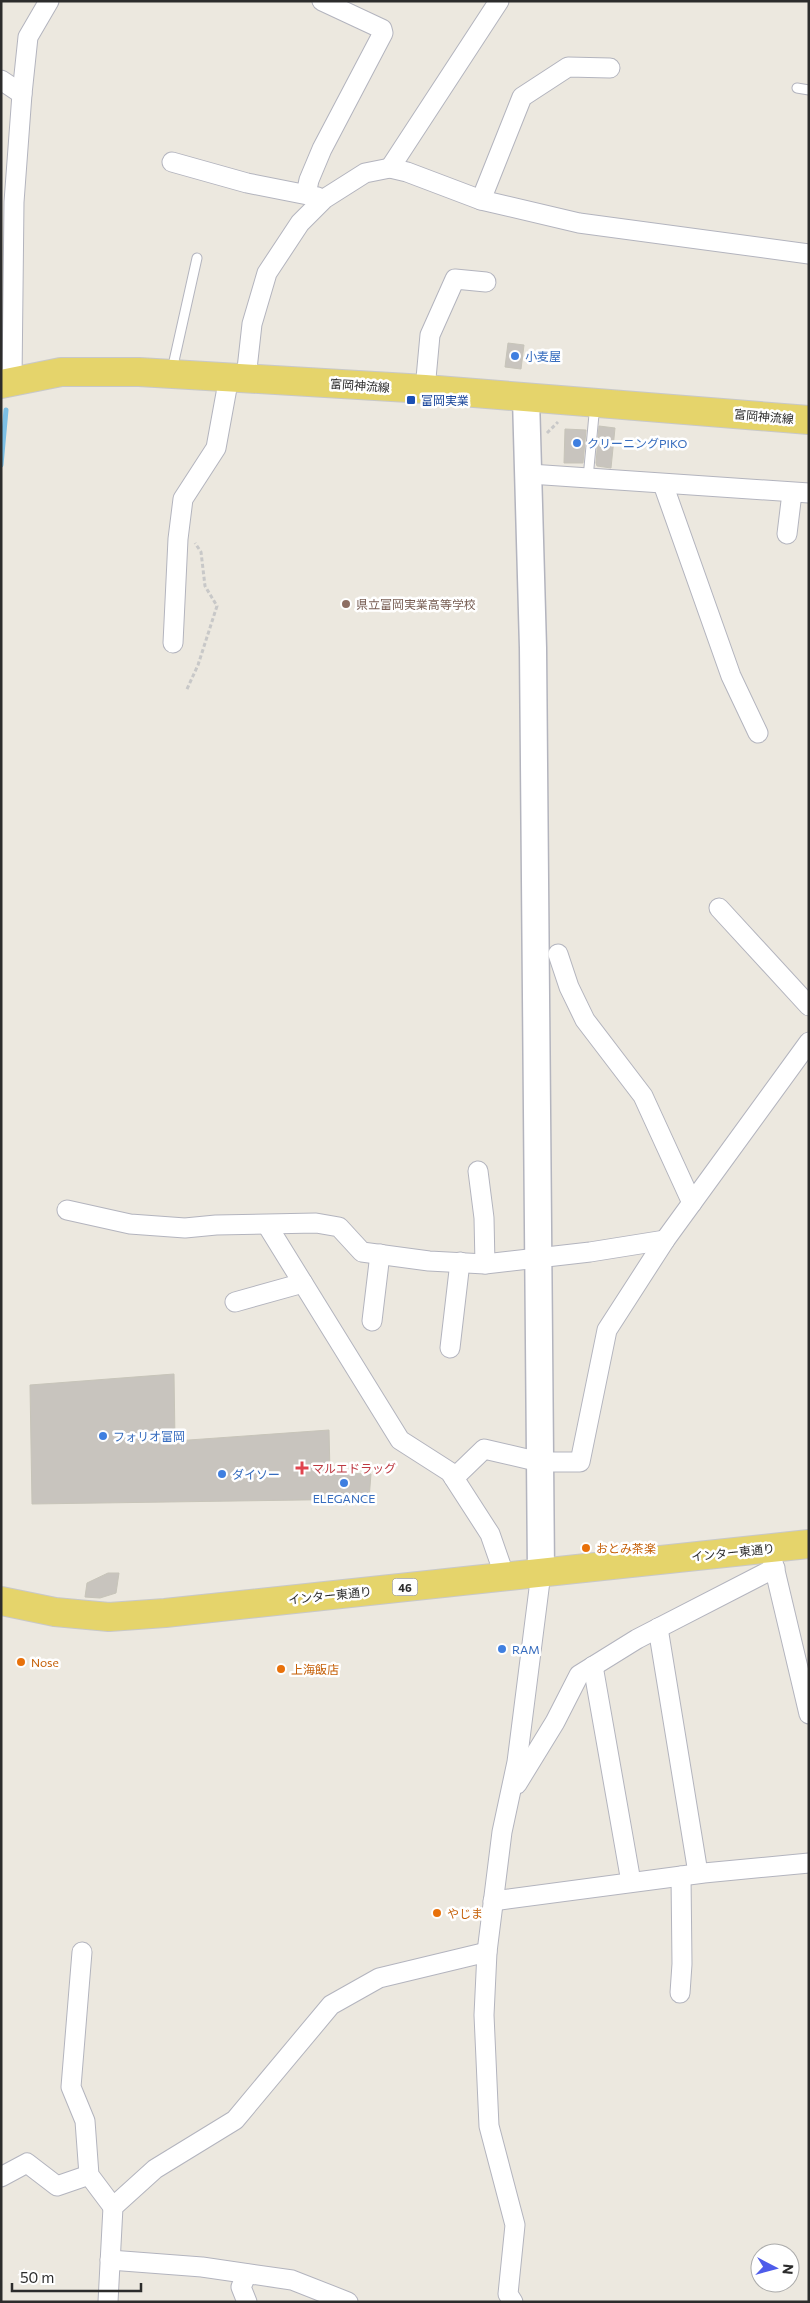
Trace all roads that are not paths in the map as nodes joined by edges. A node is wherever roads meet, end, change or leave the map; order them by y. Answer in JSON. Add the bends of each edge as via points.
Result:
{"nodes":[{"id":1,"x":49,"y":1,"type":"edge"},
{"id":2,"x":322,"y":1,"type":"edge"},
{"id":3,"x":499,"y":1,"type":"edge"},
{"id":4,"x":610,"y":68,"type":"dead end"},
{"id":5,"x":1,"y":80,"type":"edge"},
{"id":6,"x":797,"y":88,"type":"dead end"},
{"id":7,"x":809,"y":90,"type":"edge"},
{"id":8,"x":22,"y":94,"type":"junction"},
{"id":9,"x":172,"y":162,"type":"dead end"},
{"id":10,"x":390,"y":168,"type":"junction"},
{"id":11,"x":9,"y":177,"type":"edge"},
{"id":12,"x":315,"y":196,"type":"junction"},
{"id":13,"x":481,"y":200,"type":"junction"},
{"id":14,"x":809,"y":254,"type":"edge"},
{"id":15,"x":197,"y":258,"type":"dead end"},
{"id":16,"x":7,"y":259,"type":"edge"},
{"id":17,"x":486,"y":282,"type":"dead end"},
{"id":18,"x":172,"y":374,"type":"junction"},
{"id":19,"x":238,"y":378,"type":"junction"},
{"id":20,"x":7,"y":382,"type":"edge"},
{"id":21,"x":425,"y":389,"type":"junction"},
{"id":22,"x":526,"y":398,"type":"junction"},
{"id":23,"x":595,"y":403,"type":"junction"},
{"id":24,"x":809,"y":420,"type":"edge"},
{"id":25,"x":530,"y":474,"type":"junction"},
{"id":26,"x":588,"y":479,"type":"junction"},
{"id":27,"x":663,"y":484,"type":"junction"},
{"id":28,"x":800,"y":493,"type":"edge"},
{"id":29,"x":787,"y":534,"type":"dead end"},
{"id":30,"x":173,"y":643,"type":"dead end"},
{"id":31,"x":758,"y":733,"type":"dead end"},
{"id":32,"x":719,"y":908,"type":"dead end"},
{"id":33,"x":558,"y":954,"type":"dead end"},
{"id":34,"x":809,"y":1006,"type":"edge"},
{"id":35,"x":809,"y":1042,"type":"edge"},
{"id":36,"x":478,"y":1171,"type":"dead end"},
{"id":37,"x":692,"y":1203,"type":"junction"},
{"id":38,"x":66,"y":1210,"type":"dead end"},
{"id":39,"x":267,"y":1225,"type":"junction"},
{"id":40,"x":665,"y":1240,"type":"junction"},
{"id":41,"x":380,"y":1254,"type":"junction"},
{"id":42,"x":538,"y":1258,"type":"junction"},
{"id":43,"x":460,"y":1262,"type":"junction"},
{"id":44,"x":485,"y":1264,"type":"junction"},
{"id":45,"x":303,"y":1283,"type":"junction"},
{"id":46,"x":235,"y":1302,"type":"dead end"},
{"id":47,"x":372,"y":1321,"type":"dead end"},
{"id":48,"x":450,"y":1348,"type":"dead end"},
{"id":49,"x":540,"y":1462,"type":"junction"},
{"id":50,"x":454,"y":1478,"type":"junction"},
{"id":51,"x":809,"y":1544,"type":"edge"},
{"id":52,"x":778,"y":1558,"type":"junction"},
{"id":53,"x":541,"y":1573,"type":"junction"},
{"id":54,"x":506,"y":1577,"type":"junction"},
{"id":55,"x":1,"y":1601,"type":"edge"},
{"id":56,"x":658,"y":1628,"type":"junction"},
{"id":57,"x":593,"y":1666,"type":"junction"},
{"id":58,"x":808,"y":1714,"type":"edge"},
{"id":59,"x":809,"y":1719,"type":"edge"},
{"id":60,"x":510,"y":1796,"type":"junction"},
{"id":61,"x":809,"y":1863,"type":"edge"},
{"id":62,"x":689,"y":1875,"type":"junction"},
{"id":63,"x":631,"y":1882,"type":"junction"},
{"id":64,"x":493,"y":1901,"type":"junction"},
{"id":65,"x":82,"y":1952,"type":"dead end"},
{"id":66,"x":487,"y":1952,"type":"junction"},
{"id":67,"x":680,"y":1994,"type":"dead end"},
{"id":68,"x":89,"y":2175,"type":"junction"},
{"id":69,"x":1,"y":2177,"type":"edge"},
{"id":70,"x":113,"y":2207,"type":"junction"},
{"id":71,"x":110,"y":2260,"type":"junction"},
{"id":72,"x":247,"y":2274,"type":"junction"},
{"id":73,"x":108,"y":2302,"type":"edge"},
{"id":74,"x":247,"y":2302,"type":"edge"},
{"id":75,"x":348,"y":2302,"type":"edge"},
{"id":76,"x":513,"y":2302,"type":"edge"}],
"edges":[{"from":1,"to":8,"type":"street","via":[[28,37]]},
{"from":2,"to":12,"type":"street","via":[[361,18],[383,33],[309,180]]},
{"from":3,"to":10,"type":"street"},
{"from":4,"to":13,"type":"street","via":[[568,67],[522,97]]},
{"from":5,"to":8,"type":"street"},
{"from":6,"to":7,"type":"lane"},
{"from":8,"to":11,"type":"street"},
{"from":9,"to":12,"type":"street","via":[[247,183]]},
{"from":10,"to":12,"type":"street","via":[[365,173]]},
{"from":10,"to":13,"type":"street"},
{"from":11,"to":16,"type":"street"},
{"from":12,"to":19,"type":"street","via":[[266,273]]},
{"from":13,"to":14,"type":"street","via":[[579,223]]},
{"from":15,"to":18,"type":"lane"},
{"from":16,"to":20,"type":"street"},
{"from":17,"to":21,"type":"street","via":[[455,279],[430,335]]},
{"from":18,"to":19,"type":"main road","name":"富岡神流線"},
{"from":18,"to":20,"type":"main road","name":"富岡神流線","via":[[61,372]]},
{"from":19,"to":21,"type":"main road","name":"富岡神流線"},
{"from":19,"to":30,"type":"street","via":[[216,448],[183,499]]},
{"from":21,"to":22,"type":"main road","name":"富岡神流線"},
{"from":22,"to":23,"type":"main road","name":"富岡神流線"},
{"from":22,"to":25,"type":"street"},
{"from":23,"to":24,"type":"main road","name":"富岡神流線"},
{"from":23,"to":26,"type":"lane"},
{"from":25,"to":26,"type":"street"},
{"from":25,"to":42,"type":"street"},
{"from":26,"to":27,"type":"street"},
{"from":27,"to":28,"type":"street"},
{"from":27,"to":31,"type":"street","via":[[728,667]]},
{"from":28,"to":29,"type":"street"},
{"from":32,"to":34,"type":"street"},
{"from":33,"to":37,"type":"street","via":[[585,1020],[643,1096]]},
{"from":35,"to":37,"type":"street"},
{"from":36,"to":44,"type":"street"},
{"from":37,"to":40,"type":"street"},
{"from":38,"to":39,"type":"street","via":[[130,1224],[185,1228]]},
{"from":39,"to":41,"type":"street","via":[[316,1223],[339,1227],[362,1252]]},
{"from":39,"to":45,"type":"street"},
{"from":40,"to":42,"type":"street"},
{"from":40,"to":49,"type":"street","via":[[607,1330],[580,1462]]},
{"from":41,"to":43,"type":"street"},
{"from":41,"to":47,"type":"street"},
{"from":42,"to":44,"type":"street"},
{"from":42,"to":49,"type":"street"},
{"from":43,"to":44,"type":"street"},
{"from":43,"to":48,"type":"street"},
{"from":45,"to":46,"type":"street"},
{"from":45,"to":50,"type":"street","via":[[400,1440],[450,1472]]},
{"from":49,"to":50,"type":"street","via":[[484,1449]]},
{"from":49,"to":53,"type":"street"},
{"from":50,"to":54,"type":"street","via":[[490,1534]]},
{"from":51,"to":52,"type":"main road","name":"インター東通り","number":"46"},
{"from":52,"to":53,"type":"main road","name":"インター東通り","number":"46"},
{"from":52,"to":56,"type":"street"},
{"from":52,"to":58,"type":"street"},
{"from":53,"to":54,"type":"main road","name":"インター東通り","number":"46"},
{"from":53,"to":60,"type":"street"},
{"from":54,"to":55,"type":"main road","name":"インター東通り","number":"46","via":[[110,1617],[55,1612]]},
{"from":56,"to":57,"type":"street"},
{"from":56,"to":62,"type":"street"},
{"from":57,"to":60,"type":"street","via":[[579,1675]]},
{"from":57,"to":63,"type":"street"},
{"from":58,"to":59,"type":"street"},
{"from":60,"to":64,"type":"street"},
{"from":61,"to":62,"type":"street"},
{"from":62,"to":63,"type":"street"},
{"from":62,"to":67,"type":"street"},
{"from":63,"to":64,"type":"street"},
{"from":64,"to":66,"type":"street"},
{"from":65,"to":68,"type":"street","via":[[71,2087],[86,2121]]},
{"from":66,"to":70,"type":"street","via":[[379,1978],[331,2005],[235,2120],[155,2168]]},
{"from":66,"to":76,"type":"street","via":[[484,2015],[489,2126],[515,2224],[508,2294]]},
{"from":68,"to":69,"type":"street","via":[[57,2186],[28,2163]]},
{"from":68,"to":70,"type":"street"},
{"from":70,"to":71,"type":"street"},
{"from":71,"to":72,"type":"street"},
{"from":71,"to":73,"type":"street"},
{"from":72,"to":74,"type":"street","via":[[241,2287]]},
{"from":72,"to":75,"type":"street","via":[[292,2280]]}]}
